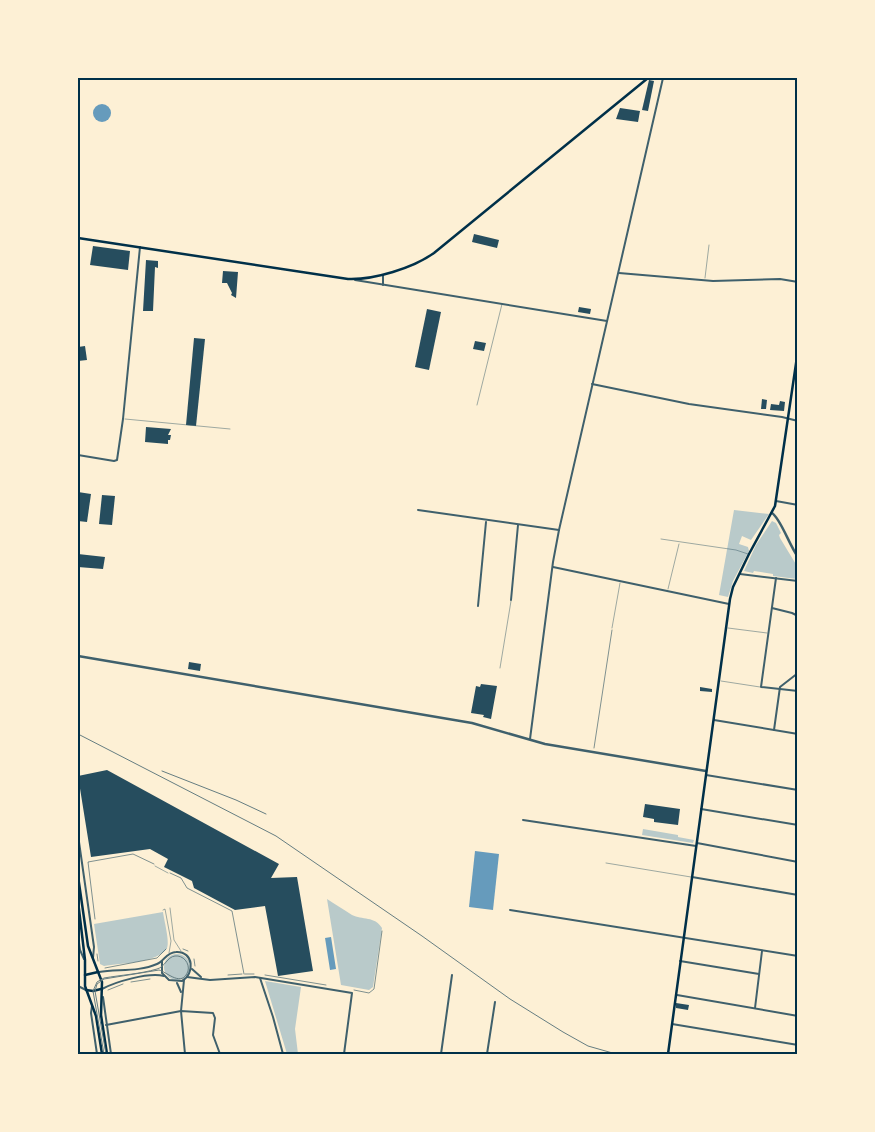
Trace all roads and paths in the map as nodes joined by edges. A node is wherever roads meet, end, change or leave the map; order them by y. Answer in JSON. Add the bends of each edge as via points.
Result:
{"nodes":[{"id":1,"x":648,"y":78,"type":"edge"},
{"id":2,"x":663,"y":78,"type":"edge"},
{"id":3,"x":78,"y":238,"type":"edge"},
{"id":4,"x":709,"y":245,"type":"dead end"},
{"id":5,"x":140,"y":247,"type":"junction"},
{"id":6,"x":618,"y":273,"type":"junction"},
{"id":7,"x":383,"y":274,"type":"junction"},
{"id":8,"x":354,"y":280,"type":"junction"},
{"id":9,"x":705,"y":280,"type":"junction"},
{"id":10,"x":798,"y":282,"type":"edge"},
{"id":11,"x":383,"y":285,"type":"junction"},
{"id":12,"x":502,"y":304,"type":"junction"},
{"id":13,"x":607,"y":321,"type":"junction"},
{"id":14,"x":798,"y":350,"type":"edge"},
{"id":15,"x":592,"y":384,"type":"junction"},
{"id":16,"x":477,"y":405,"type":"dead end"},
{"id":17,"x":123,"y":419,"type":"junction"},
{"id":18,"x":788,"y":419,"type":"junction"},
{"id":19,"x":798,"y":421,"type":"edge"},
{"id":20,"x":230,"y":429,"type":"dead end"},
{"id":21,"x":78,"y":455,"type":"edge"},
{"id":22,"x":776,"y":501,"type":"junction"},
{"id":23,"x":798,"y":506,"type":"edge"},
{"id":24,"x":418,"y":510,"type":"dead end"},
{"id":25,"x":772,"y":513,"type":"junction"},
{"id":26,"x":486,"y":521,"type":"junction"},
{"id":27,"x":518,"y":525,"type":"junction"},
{"id":28,"x":559,"y":530,"type":"junction"},
{"id":29,"x":661,"y":539,"type":"dead end"},
{"id":30,"x":679,"y":542,"type":"junction"},
{"id":31,"x":749,"y":554,"type":"junction"},
{"id":32,"x":798,"y":557,"type":"edge"},
{"id":33,"x":552,"y":567,"type":"junction"},
{"id":34,"x":740,"y":574,"type":"junction"},
{"id":35,"x":776,"y":578,"type":"junction"},
{"id":36,"x":798,"y":581,"type":"edge"},
{"id":37,"x":620,"y":582,"type":"junction"},
{"id":38,"x":668,"y":591,"type":"junction"},
{"id":39,"x":511,"y":600,"type":"joint"},
{"id":40,"x":729,"y":604,"type":"junction"},
{"id":41,"x":478,"y":606,"type":"dead end"},
{"id":42,"x":772,"y":608,"type":"junction"},
{"id":43,"x":798,"y":616,"type":"edge"},
{"id":44,"x":612,"y":628,"type":"joint"},
{"id":45,"x":726,"y":628,"type":"junction"},
{"id":46,"x":768,"y":633,"type":"junction"},
{"id":47,"x":78,"y":656,"type":"edge"},
{"id":48,"x":500,"y":668,"type":"dead end"},
{"id":49,"x":798,"y":673,"type":"edge"},
{"id":50,"x":719,"y":681,"type":"junction"},
{"id":51,"x":761,"y":687,"type":"junction"},
{"id":52,"x":780,"y":690,"type":"junction"},
{"id":53,"x":798,"y":691,"type":"edge"},
{"id":54,"x":714,"y":720,"type":"junction"},
{"id":55,"x":774,"y":730,"type":"junction"},
{"id":56,"x":798,"y":734,"type":"edge"},
{"id":57,"x":529,"y":740,"type":"junction"},
{"id":58,"x":594,"y":752,"type":"junction"},
{"id":59,"x":706,"y":771,"type":"junction"},
{"id":60,"x":706,"y":775,"type":"junction"},
{"id":61,"x":798,"y":790,"type":"edge"},
{"id":62,"x":701,"y":809,"type":"junction"},
{"id":63,"x":523,"y":820,"type":"dead end"},
{"id":64,"x":798,"y":825,"type":"edge"},
{"id":65,"x":78,"y":835,"type":"edge"},
{"id":66,"x":697,"y":844,"type":"junction"},
{"id":67,"x":798,"y":862,"type":"edge"},
{"id":68,"x":606,"y":863,"type":"dead end"},
{"id":69,"x":156,"y":866,"type":"joint"},
{"id":70,"x":165,"y":870,"type":"dead end"},
{"id":71,"x":168,"y":874,"type":"dead end"},
{"id":72,"x":78,"y":876,"type":"edge"},
{"id":73,"x":692,"y":877,"type":"junction"},
{"id":74,"x":798,"y":894,"type":"edge"},
{"id":75,"x":78,"y":900,"type":"edge"},
{"id":76,"x":170,"y":908,"type":"dead end"},
{"id":77,"x":164,"y":909,"type":"dead end"},
{"id":78,"x":510,"y":910,"type":"dead end"},
{"id":79,"x":92,"y":920,"type":"dead end"},
{"id":80,"x":382,"y":931,"type":"dead end"},
{"id":81,"x":78,"y":935,"type":"edge"},
{"id":82,"x":684,"y":938,"type":"junction"},
{"id":83,"x":181,"y":947,"type":"dead end"},
{"id":84,"x":168,"y":948,"type":"dead end"},
{"id":85,"x":762,"y":950,"type":"junction"},
{"id":86,"x":188,"y":951,"type":"dead end"},
{"id":87,"x":182,"y":953,"type":"junction"},
{"id":88,"x":168,"y":954,"type":"junction"},
{"id":89,"x":798,"y":956,"type":"edge"},
{"id":90,"x":92,"y":958,"type":"junction"},
{"id":91,"x":194,"y":958,"type":"dead end"},
{"id":92,"x":85,"y":960,"type":"junction"},
{"id":93,"x":162,"y":961,"type":"junction"},
{"id":94,"x":680,"y":961,"type":"junction"},
{"id":95,"x":105,"y":968,"type":"dead end"},
{"id":96,"x":192,"y":968,"type":"junction"},
{"id":97,"x":195,"y":969,"type":"dead end"},
{"id":98,"x":99,"y":972,"type":"junction"},
{"id":99,"x":244,"y":974,"type":"junction"},
{"id":100,"x":759,"y":974,"type":"junction"},
{"id":101,"x":85,"y":975,"type":"junction"},
{"id":102,"x":452,"y":975,"type":"dead end"},
{"id":103,"x":164,"y":976,"type":"junction"},
{"id":104,"x":221,"y":976,"type":"dead end"},
{"id":105,"x":188,"y":977,"type":"junction"},
{"id":106,"x":260,"y":978,"type":"junction"},
{"id":107,"x":151,"y":979,"type":"dead end"},
{"id":108,"x":203,"y":979,"type":"junction"},
{"id":109,"x":184,"y":980,"type":"junction"},
{"id":110,"x":84,"y":982,"type":"junction"},
{"id":111,"x":129,"y":982,"type":"dead end"},
{"id":112,"x":176,"y":982,"type":"junction"},
{"id":113,"x":124,"y":984,"type":"dead end"},
{"id":114,"x":78,"y":986,"type":"edge"},
{"id":115,"x":332,"y":986,"type":"dead end"},
{"id":116,"x":102,"y":989,"type":"junction"},
{"id":117,"x":86,"y":990,"type":"junction"},
{"id":118,"x":108,"y":990,"type":"dead end"},
{"id":119,"x":350,"y":990,"type":"dead end"},
{"id":120,"x":182,"y":992,"type":"junction"},
{"id":121,"x":676,"y":994,"type":"junction"},
{"id":122,"x":495,"y":1002,"type":"dead end"},
{"id":123,"x":92,"y":1003,"type":"junction"},
{"id":124,"x":755,"y":1008,"type":"junction"},
{"id":125,"x":181,"y":1011,"type":"junction"},
{"id":126,"x":798,"y":1016,"type":"edge"},
{"id":127,"x":672,"y":1024,"type":"junction"},
{"id":128,"x":106,"y":1025,"type":"junction"},
{"id":129,"x":798,"y":1045,"type":"edge"},
{"id":130,"x":97,"y":1054,"type":"edge"},
{"id":131,"x":102,"y":1054,"type":"edge"},
{"id":132,"x":107,"y":1054,"type":"edge"},
{"id":133,"x":111,"y":1054,"type":"edge"},
{"id":134,"x":185,"y":1054,"type":"edge"},
{"id":135,"x":220,"y":1054,"type":"edge"},
{"id":136,"x":283,"y":1054,"type":"edge"},
{"id":137,"x":344,"y":1054,"type":"edge"},
{"id":138,"x":441,"y":1054,"type":"edge"},
{"id":139,"x":487,"y":1054,"type":"edge"},
{"id":140,"x":668,"y":1054,"type":"edge"}],
"edges":[{"from":1,"to":7,"type":"main road","via":[[434,253],[409,268]]},
{"from":2,"to":6,"type":"street"},
{"from":3,"to":5,"type":"main road"},
{"from":4,"to":9,"type":"lane"},
{"from":5,"to":8,"type":"main road"},
{"from":5,"to":17,"type":"street"},
{"from":6,"to":9,"type":"street"},
{"from":6,"to":13,"type":"street"},
{"from":7,"to":8,"type":"main road"},
{"from":7,"to":11,"type":"street"},
{"from":8,"to":11,"type":"street"},
{"from":9,"to":10,"type":"street","via":[[780,279]]},
{"from":11,"to":12,"type":"street"},
{"from":12,"to":13,"type":"street"},
{"from":12,"to":16,"type":"lane"},
{"from":13,"to":15,"type":"street"},
{"from":14,"to":18,"type":"main road"},
{"from":15,"to":18,"type":"street","via":[[689,404]]},
{"from":15,"to":28,"type":"street"},
{"from":17,"to":20,"type":"lane"},
{"from":17,"to":21,"type":"street","via":[[116,461]]},
{"from":18,"to":19,"type":"street"},
{"from":18,"to":22,"type":"main road"},
{"from":22,"to":23,"type":"street"},
{"from":22,"to":25,"type":"main road"},
{"from":24,"to":26,"type":"street"},
{"from":25,"to":31,"type":"main road"},
{"from":25,"to":32,"type":"street","via":[[778,517]]},
{"from":26,"to":27,"type":"street"},
{"from":26,"to":41,"type":"street"},
{"from":27,"to":28,"type":"street"},
{"from":27,"to":39,"type":"street"},
{"from":28,"to":33,"type":"street"},
{"from":29,"to":30,"type":"lane"},
{"from":30,"to":31,"type":"lane"},
{"from":30,"to":38,"type":"lane"},
{"from":31,"to":34,"type":"main road"},
{"from":33,"to":37,"type":"street"},
{"from":33,"to":57,"type":"street"},
{"from":34,"to":35,"type":"street"},
{"from":34,"to":40,"type":"main road"},
{"from":35,"to":36,"type":"street"},
{"from":35,"to":42,"type":"street"},
{"from":37,"to":38,"type":"street"},
{"from":37,"to":44,"type":"lane"},
{"from":38,"to":40,"type":"street"},
{"from":39,"to":48,"type":"lane"},
{"from":40,"to":45,"type":"main road"},
{"from":42,"to":43,"type":"street"},
{"from":42,"to":46,"type":"street"},
{"from":44,"to":58,"type":"path"},
{"from":45,"to":46,"type":"lane"},
{"from":45,"to":50,"type":"main road"},
{"from":46,"to":51,"type":"street"},
{"from":47,"to":57,"type":"street","via":[[472,724]]},
{"from":49,"to":52,"type":"street"},
{"from":50,"to":51,"type":"lane"},
{"from":50,"to":54,"type":"main road"},
{"from":51,"to":52,"type":"street"},
{"from":52,"to":53,"type":"street"},
{"from":52,"to":55,"type":"street"},
{"from":54,"to":55,"type":"street"},
{"from":54,"to":59,"type":"main road"},
{"from":55,"to":56,"type":"street"},
{"from":57,"to":58,"type":"street"},
{"from":58,"to":59,"type":"street"},
{"from":59,"to":60,"type":"main road"},
{"from":60,"to":61,"type":"street"},
{"from":60,"to":62,"type":"main road"},
{"from":62,"to":64,"type":"street"},
{"from":62,"to":66,"type":"main road"},
{"from":63,"to":66,"type":"street"},
{"from":65,"to":90,"type":"street","via":[[94,947]]},
{"from":66,"to":67,"type":"street"},
{"from":66,"to":73,"type":"main road"},
{"from":68,"to":73,"type":"lane"},
{"from":69,"to":71,"type":"lane"},
{"from":69,"to":79,"type":"path","via":[[133,854],[88,862],[96,918]]},
{"from":70,"to":99,"type":"path","via":[[179,877],[187,888],[232,911]]},
{"from":72,"to":90,"type":"main road"},
{"from":73,"to":74,"type":"street"},
{"from":73,"to":82,"type":"main road"},
{"from":75,"to":92,"type":"main road"},
{"from":76,"to":87,"type":"lane","via":[[174,940]]},
{"from":77,"to":88,"type":"lane","via":[[171,941]]},
{"from":78,"to":82,"type":"street"},
{"from":80,"to":119,"type":"path","via":[[374,989],[369,993]]},
{"from":81,"to":92,"type":"street"},
{"from":82,"to":85,"type":"street"},
{"from":82,"to":94,"type":"main road"},
{"from":83,"to":86,"type":"path"},
{"from":84,"to":95,"type":"path","via":[[156,958]]},
{"from":85,"to":89,"type":"street"},
{"from":85,"to":100,"type":"street"},
{"from":87,"to":88,"type":"street"},
{"from":87,"to":96,"type":"street","via":[[190,959]]},
{"from":88,"to":93,"type":"street"},
{"from":90,"to":98,"type":"main road"},
{"from":91,"to":97,"type":"path"},
{"from":92,"to":101,"type":"main road"},
{"from":93,"to":98,"type":"street","via":[[154,965]]},
{"from":93,"to":103,"type":"street"},
{"from":94,"to":100,"type":"street"},
{"from":94,"to":121,"type":"main road"},
{"from":96,"to":105,"type":"street"},
{"from":96,"to":108,"type":"street"},
{"from":98,"to":101,"type":"main road"},
{"from":98,"to":116,"type":"main road"},
{"from":99,"to":104,"type":"path"},
{"from":99,"to":115,"type":"path"},
{"from":100,"to":124,"type":"street"},
{"from":101,"to":110,"type":"main road"},
{"from":102,"to":138,"type":"street"},
{"from":103,"to":112,"type":"street"},
{"from":103,"to":116,"type":"street","via":[[130,979]]},
{"from":105,"to":108,"type":"street"},
{"from":105,"to":109,"type":"street"},
{"from":106,"to":108,"type":"street"},
{"from":106,"to":136,"type":"street"},
{"from":106,"to":137,"type":"street","via":[[352,993]]},
{"from":107,"to":111,"type":"path"},
{"from":109,"to":112,"type":"street"},
{"from":109,"to":120,"type":"street"},
{"from":110,"to":114,"type":"street"},
{"from":110,"to":117,"type":"main road"},
{"from":112,"to":120,"type":"street"},
{"from":113,"to":118,"type":"path"},
{"from":114,"to":117,"type":"street"},
{"from":116,"to":117,"type":"main road"},
{"from":116,"to":128,"type":"street"},
{"from":116,"to":132,"type":"main road","via":[[101,1015]]},
{"from":117,"to":123,"type":"main road"},
{"from":120,"to":125,"type":"street"},
{"from":121,"to":124,"type":"street"},
{"from":121,"to":127,"type":"main road"},
{"from":122,"to":139,"type":"street"},
{"from":123,"to":130,"type":"street"},
{"from":123,"to":131,"type":"main road"},
{"from":124,"to":126,"type":"street"},
{"from":125,"to":128,"type":"street"},
{"from":125,"to":134,"type":"street"},
{"from":125,"to":135,"type":"street","via":[[213,1013],[213,1035]]},
{"from":127,"to":129,"type":"street"},
{"from":127,"to":140,"type":"main road"},
{"from":128,"to":133,"type":"street"}]}
